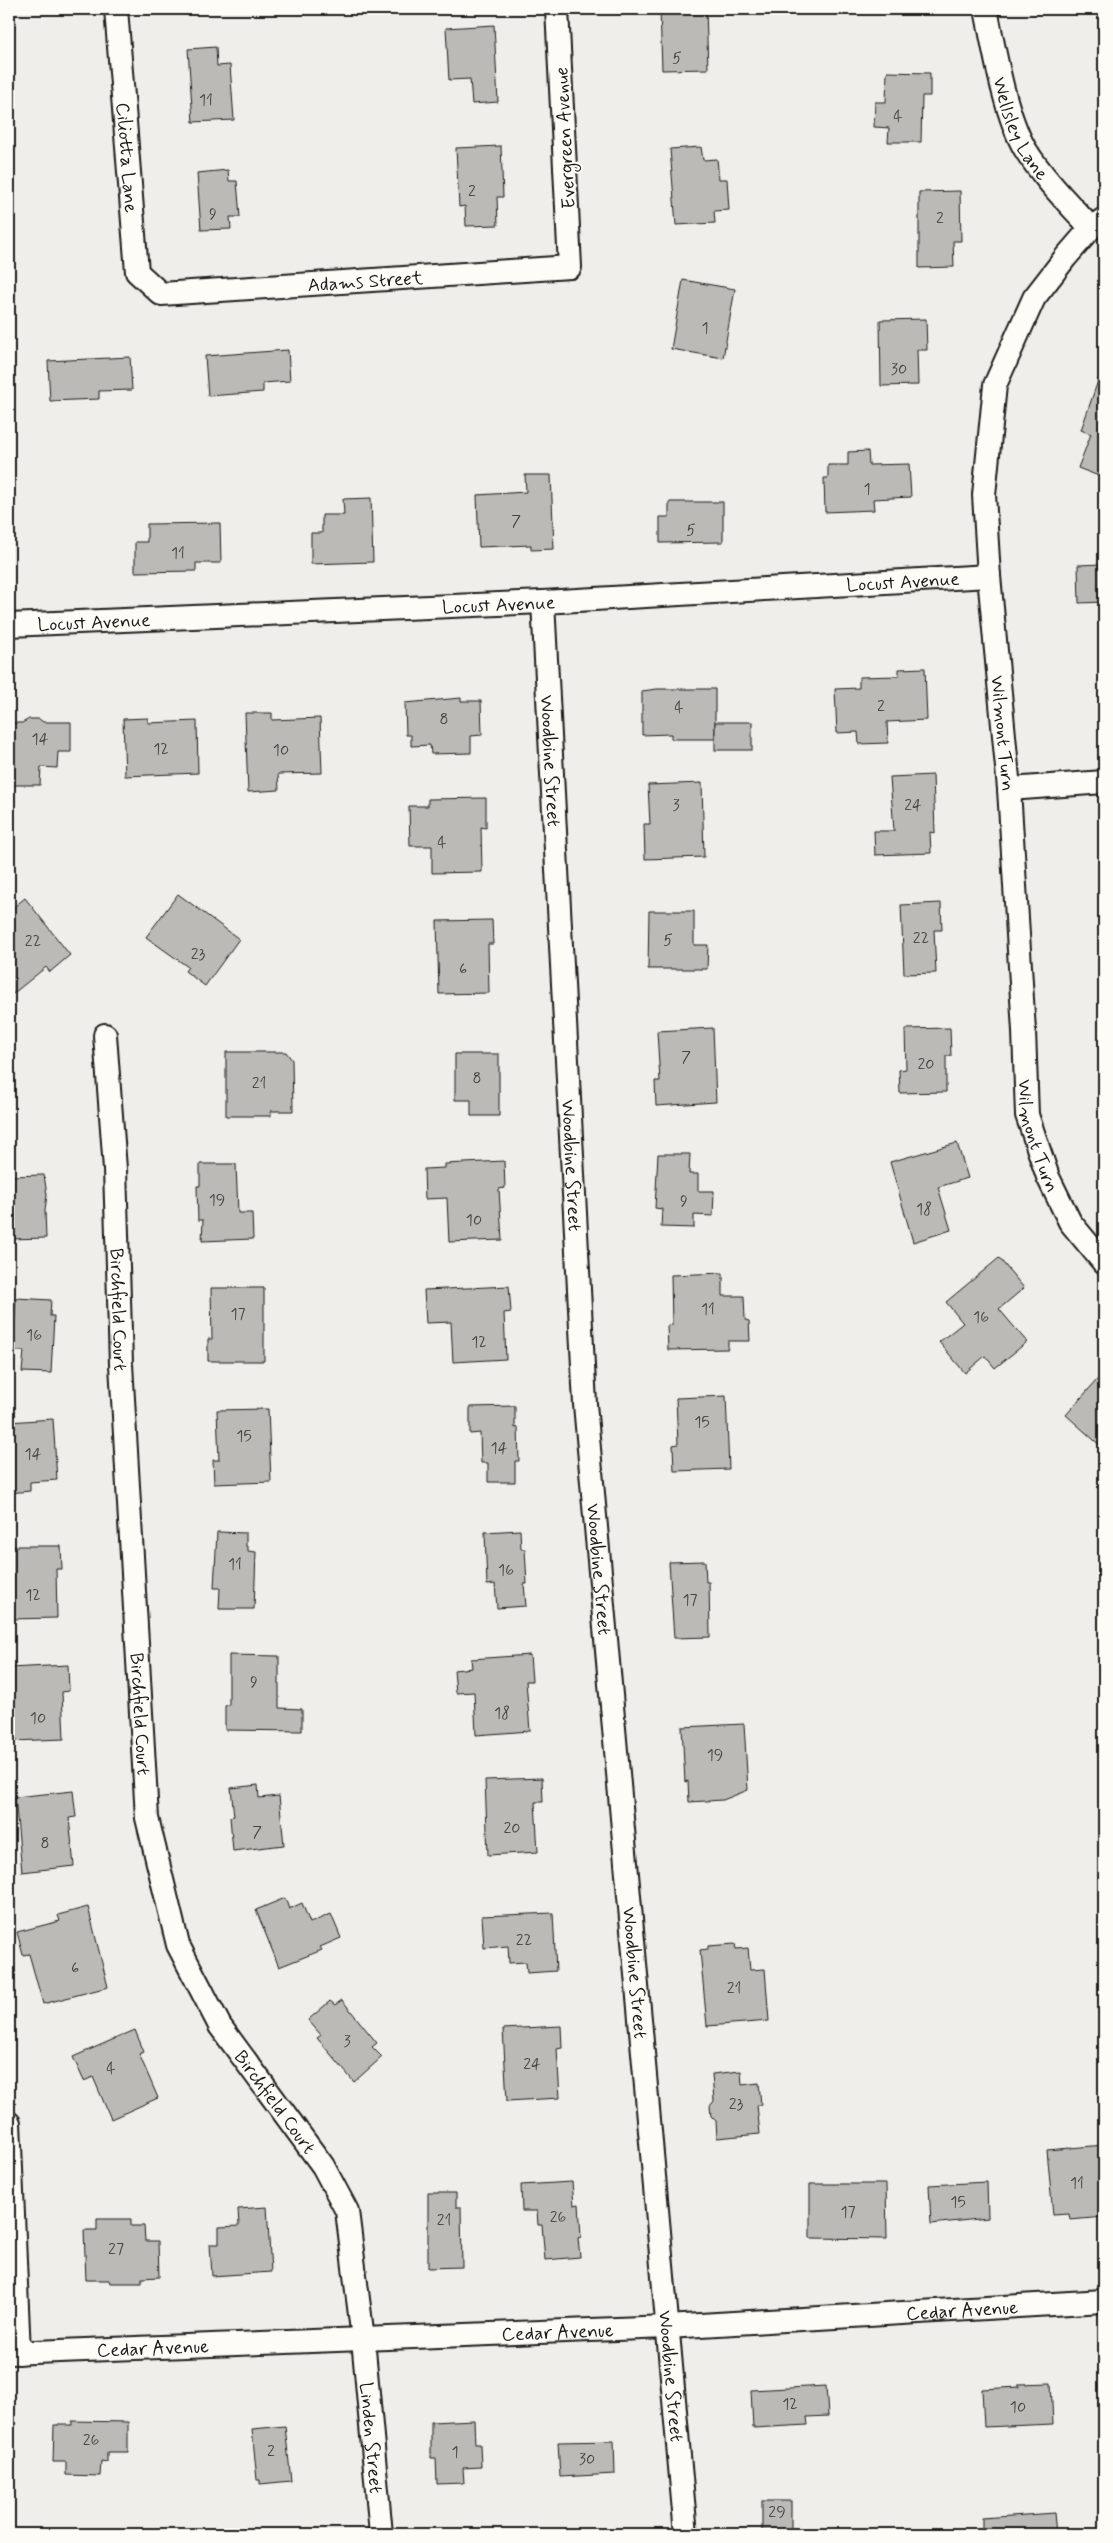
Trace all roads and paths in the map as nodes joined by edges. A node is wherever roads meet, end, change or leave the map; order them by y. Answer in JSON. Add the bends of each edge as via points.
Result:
{"nodes":[{"id":1,"x":116,"y":9,"type":"edge"},
{"id":2,"x":557,"y":9,"type":"edge"},
{"id":3,"x":986,"y":9,"type":"edge"},
{"id":4,"x":1098,"y":224,"type":"edge"},
{"id":5,"x":570,"y":267,"type":"joint"},
{"id":6,"x":161,"y":294,"type":"joint"},
{"id":7,"x":989,"y":576,"type":"junction"},
{"id":8,"x":543,"y":602,"type":"junction"},
{"id":9,"x":9,"y":625,"type":"edge"},
{"id":10,"x":1104,"y":782,"type":"edge"},
{"id":11,"x":1010,"y":789,"type":"junction"},
{"id":12,"x":105,"y":1035,"type":"dead end"},
{"id":13,"x":1104,"y":1262,"type":"edge"},
{"id":14,"x":9,"y":2123,"type":"edge"},
{"id":15,"x":1104,"y":2300,"type":"edge"},
{"id":16,"x":667,"y":2327,"type":"junction"},
{"id":17,"x":363,"y":2339,"type":"junction"},
{"id":18,"x":14,"y":2353,"type":"edge"},
{"id":19,"x":381,"y":2534,"type":"edge"},
{"id":20,"x":686,"y":2534,"type":"edge"}],
"edges":[{"from":1,"to":6,"type":"street","name":"Ciliotta Lane","via":[[137,272]]},
{"from":2,"to":5,"type":"street","name":"Evergreen Avenue"},
{"from":3,"to":4,"type":"street","name":"Wellsley Lane","via":[[996,63],[1024,147],[1042,174]]},
{"from":4,"to":7,"type":"street","name":"Wilmont Turn","via":[[1065,258],[1034,298],[995,385],[984,495]]},
{"from":5,"to":6,"type":"street","name":"Adams Street"},
{"from":7,"to":8,"type":"street","name":"Locust Avenue"},
{"from":7,"to":11,"type":"street","name":"Wilmont Turn"},
{"from":8,"to":9,"type":"street","name":"Locust Avenue"},
{"from":8,"to":16,"type":"street","name":"Woodbine Street","via":[[585,1404]]},
{"from":10,"to":11,"type":"street"},
{"from":11,"to":13,"type":"street","name":"Wilmont Turn","via":[[1026,1115],[1042,1162],[1070,1222]]},
{"from":12,"to":17,"type":"street","name":"Birchfield Court","via":[[115,1169],[121,1364],[147,1818],[182,1953],[220,2026],[323,2166],[347,2211]]},
{"from":14,"to":18,"type":"street"},
{"from":15,"to":16,"type":"street","name":"Cedar Avenue"},
{"from":16,"to":17,"type":"street","name":"Cedar Avenue"},
{"from":16,"to":20,"type":"street","name":"Woodbine Street"},
{"from":17,"to":18,"type":"street","name":"Cedar Avenue"},
{"from":17,"to":19,"type":"street","name":"Linden Street"}]}
